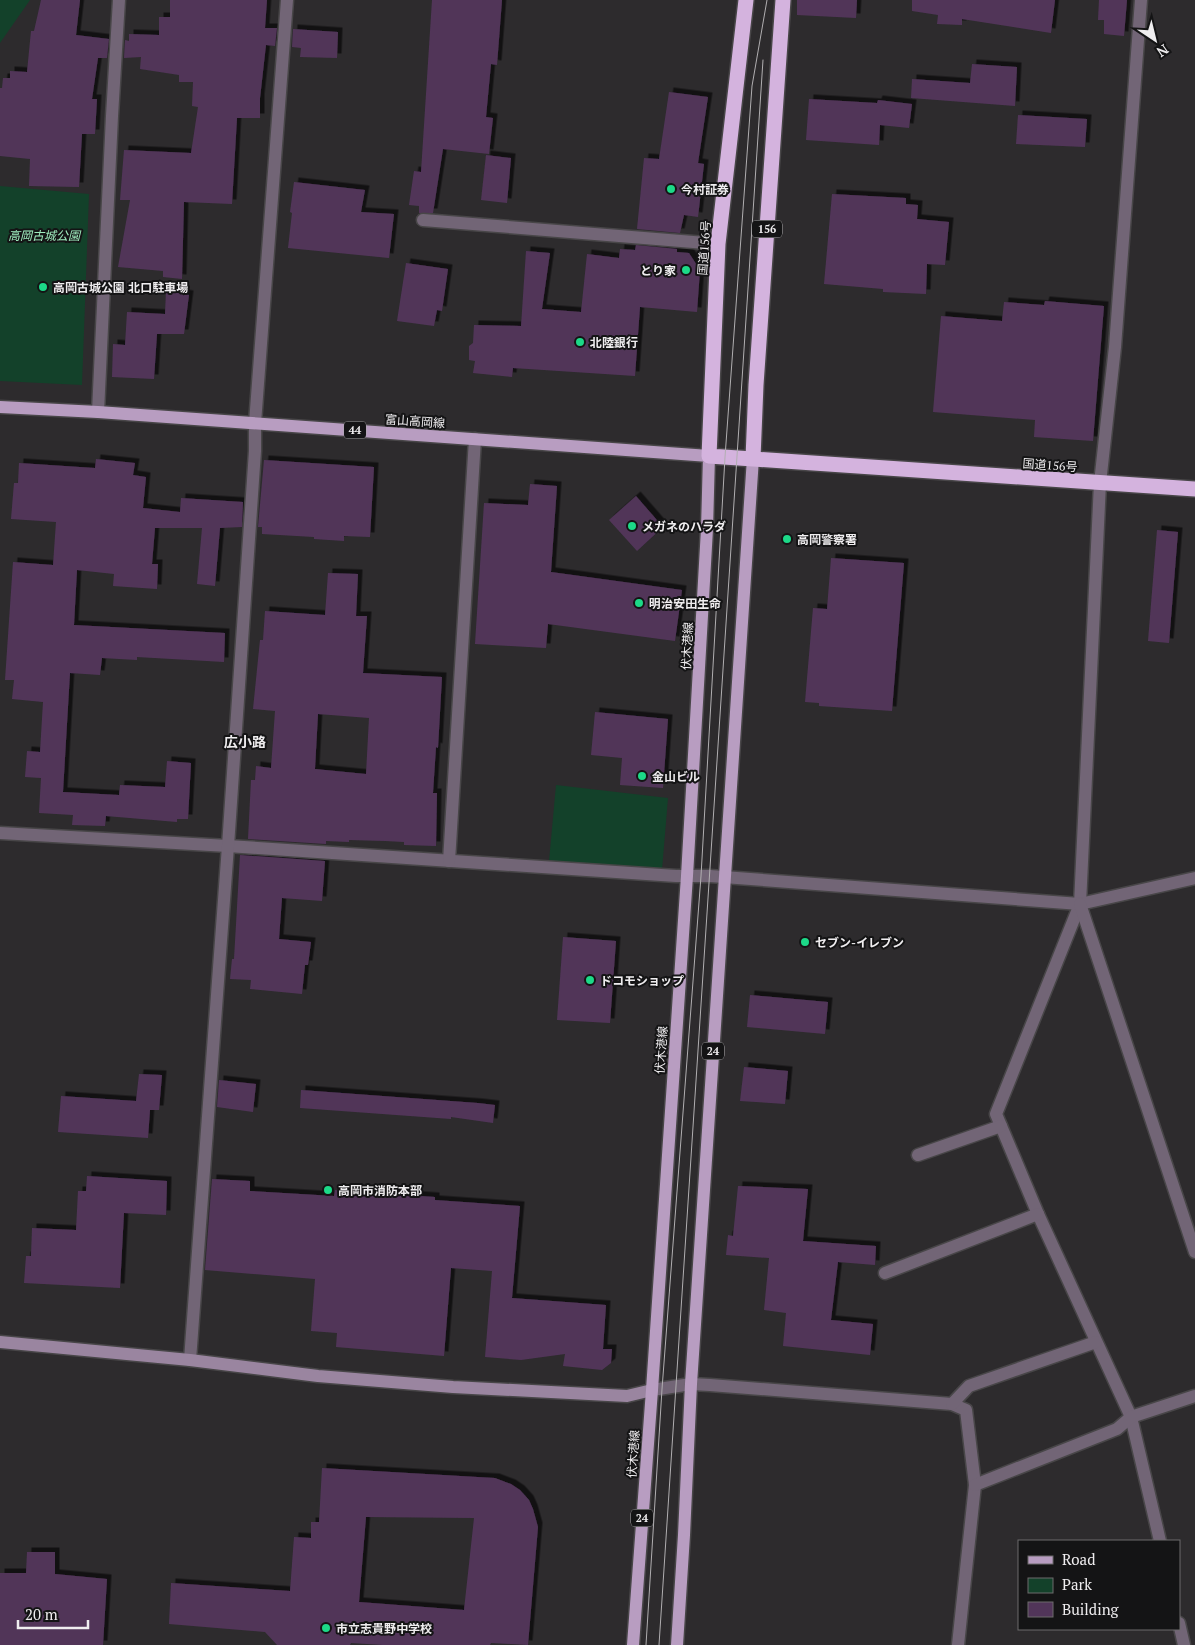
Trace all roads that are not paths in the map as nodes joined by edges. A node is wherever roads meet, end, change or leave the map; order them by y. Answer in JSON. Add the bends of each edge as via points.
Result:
{"nodes":[{"id":1,"x":119,"y":0,"type":"edge"},
{"id":2,"x":287,"y":0,"type":"edge"},
{"id":3,"x":746,"y":0,"type":"edge"},
{"id":4,"x":783,"y":0,"type":"edge"},
{"id":5,"x":1142,"y":0,"type":"edge"},
{"id":6,"x":423,"y":220,"type":"dead end"},
{"id":7,"x":718,"y":244,"type":"junction"},
{"id":8,"x":0,"y":407,"type":"edge"},
{"id":9,"x":98,"y":412,"type":"junction"},
{"id":10,"x":255,"y":423,"type":"junction"},
{"id":11,"x":475,"y":439,"type":"junction"},
{"id":12,"x":709,"y":456,"type":"junction"},
{"id":13,"x":753,"y":458,"type":"junction"},
{"id":14,"x":1100,"y":484,"type":"junction"},
{"id":15,"x":1195,"y":489,"type":"edge"},
{"id":16,"x":0,"y":833,"type":"edge"},
{"id":17,"x":228,"y":846,"type":"junction"},
{"id":18,"x":449,"y":861,"type":"junction"},
{"id":19,"x":687,"y":876,"type":"junction"},
{"id":20,"x":724,"y":878,"type":"junction"},
{"id":21,"x":1195,"y":878,"type":"edge"},
{"id":22,"x":1080,"y":904,"type":"junction"},
{"id":23,"x":1001,"y":1126,"type":"junction"},
{"id":24,"x":918,"y":1155,"type":"dead end"},
{"id":25,"x":1038,"y":1214,"type":"junction"},
{"id":26,"x":1195,"y":1252,"type":"edge"},
{"id":27,"x":885,"y":1273,"type":"dead end"},
{"id":28,"x":0,"y":1342,"type":"edge"},
{"id":29,"x":1096,"y":1342,"type":"junction"},
{"id":30,"x":190,"y":1360,"type":"junction"},
{"id":31,"x":691,"y":1384,"type":"junction"},
{"id":32,"x":652,"y":1390,"type":"junction"},
{"id":33,"x":1195,"y":1396,"type":"edge"},
{"id":34,"x":952,"y":1404,"type":"junction"},
{"id":35,"x":1131,"y":1417,"type":"junction"},
{"id":36,"x":975,"y":1485,"type":"junction"},
{"id":37,"x":1160,"y":1540,"type":"edge"},
{"id":38,"x":1180,"y":1627,"type":"edge"},
{"id":39,"x":633,"y":1645,"type":"edge"},
{"id":40,"x":677,"y":1645,"type":"edge"},
{"id":41,"x":958,"y":1645,"type":"edge"},
{"id":42,"x":1184,"y":1645,"type":"edge"}],
"edges":[{"from":1,"to":9,"type":"street"},
{"from":2,"to":10,"type":"street"},
{"from":3,"to":7,"type":"highway","name":"国道156号"},
{"from":4,"to":13,"type":"highway","number":"156"},
{"from":5,"to":14,"type":"street","via":[[1115,347]]},
{"from":6,"to":7,"type":"street"},
{"from":7,"to":12,"type":"highway","name":"国道156号"},
{"from":8,"to":9,"type":"main road","name":"富山高岡線","number":"44"},
{"from":9,"to":10,"type":"main road","name":"富山高岡線","number":"44"},
{"from":10,"to":11,"type":"main road","name":"富山高岡線","number":"44"},
{"from":10,"to":17,"type":"street"},
{"from":11,"to":12,"type":"main road","name":"富山高岡線","number":"44"},
{"from":11,"to":18,"type":"street"},
{"from":12,"to":13,"type":"highway","name":"国道156号"},
{"from":12,"to":19,"type":"main road","name":"伏木港線","number":"24"},
{"from":13,"to":14,"type":"highway","name":"国道156号"},
{"from":13,"to":20,"type":"main road","number":"24"},
{"from":14,"to":15,"type":"highway","name":"国道156号"},
{"from":14,"to":22,"type":"street"},
{"from":16,"to":17,"type":"street"},
{"from":17,"to":18,"type":"street"},
{"from":17,"to":30,"type":"street"},
{"from":18,"to":19,"type":"street"},
{"from":19,"to":20,"type":"street"},
{"from":19,"to":32,"type":"main road","name":"伏木港線","number":"24"},
{"from":20,"to":22,"type":"street"},
{"from":20,"to":31,"type":"main road","number":"24"},
{"from":21,"to":22,"type":"street"},
{"from":22,"to":23,"type":"street","via":[[996,1114]]},
{"from":22,"to":26,"type":"street"},
{"from":23,"to":24,"type":"street"},
{"from":23,"to":25,"type":"street"},
{"from":25,"to":27,"type":"street"},
{"from":25,"to":29,"type":"street"},
{"from":28,"to":30,"type":"street"},
{"from":29,"to":34,"type":"street","via":[[969,1386]]},
{"from":29,"to":35,"type":"street"},
{"from":30,"to":32,"type":"street","via":[[318,1376],[453,1387],[626,1396]]},
{"from":31,"to":32,"type":"street"},
{"from":31,"to":34,"type":"street"},
{"from":31,"to":40,"type":"main road","number":"24"},
{"from":32,"to":39,"type":"main road","name":"伏木港線","number":"24"},
{"from":33,"to":35,"type":"street"},
{"from":34,"to":36,"type":"street","via":[[966,1410]]},
{"from":35,"to":36,"type":"street","via":[[1117,1429]]},
{"from":35,"to":37,"type":"street"},
{"from":36,"to":41,"type":"street"},
{"from":38,"to":42,"type":"street"}]}
